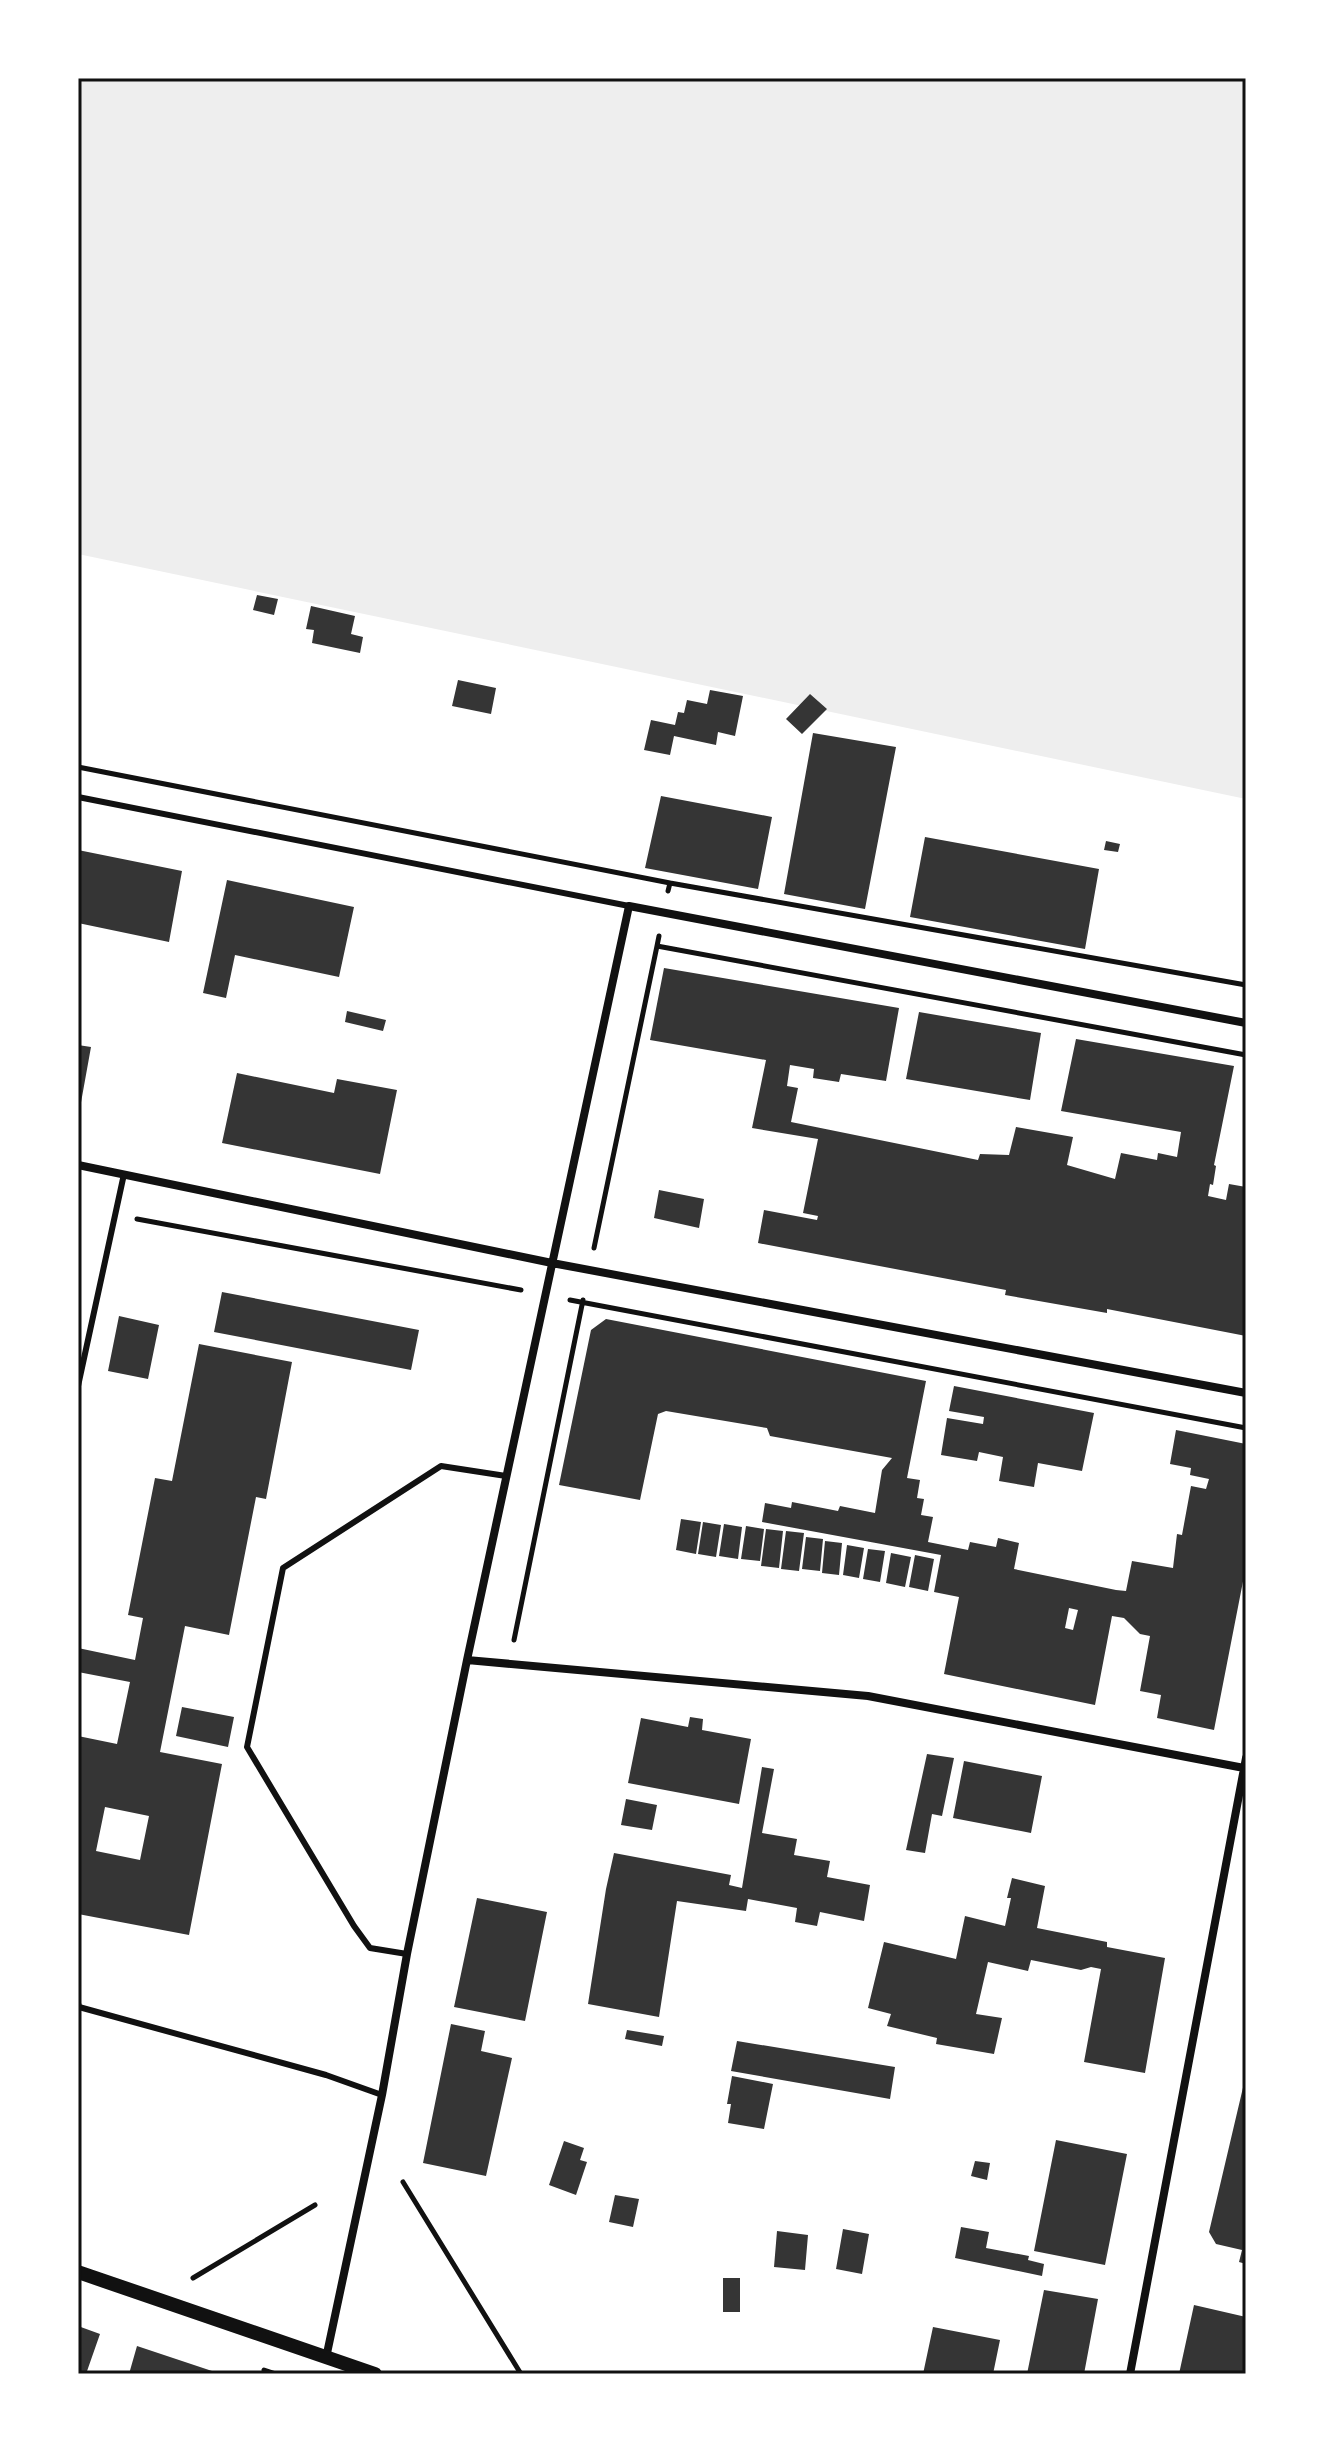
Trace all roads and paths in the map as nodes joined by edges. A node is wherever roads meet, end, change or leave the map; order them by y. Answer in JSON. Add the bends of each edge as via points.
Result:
{"nodes":[{"id":1,"x":78,"y":797,"type":"edge"},
{"id":2,"x":670,"y":883,"type":"dead end"},
{"id":3,"x":629,"y":906,"type":"junction"},
{"id":4,"x":657,"y":946,"type":"dead end"},
{"id":5,"x":1246,"y":985,"type":"edge"},
{"id":6,"x":1246,"y":1023,"type":"edge"},
{"id":7,"x":78,"y":1165,"type":"edge"},
{"id":8,"x":124,"y":1174,"type":"junction"},
{"id":9,"x":117,"y":1215,"type":"junction"},
{"id":10,"x":552,"y":1263,"type":"junction"},
{"id":11,"x":589,"y":1270,"type":"junction"},
{"id":12,"x":545,"y":1295,"type":"junction"},
{"id":13,"x":582,"y":1302,"type":"junction"},
{"id":14,"x":78,"y":1386,"type":"edge"},
{"id":15,"x":1246,"y":1393,"type":"edge"},
{"id":16,"x":1246,"y":1428,"type":"edge"},
{"id":17,"x":506,"y":1476,"type":"junction"},
{"id":18,"x":467,"y":1660,"type":"junction"},
{"id":19,"x":509,"y":1664,"type":"junction"},
{"id":20,"x":1245,"y":1763,"type":"edge"},
{"id":21,"x":407,"y":1954,"type":"junction"},
{"id":22,"x":78,"y":2003,"type":"edge"},
{"id":23,"x":382,"y":2095,"type":"junction"},
{"id":24,"x":403,"y":2182,"type":"dead end"},
{"id":25,"x":315,"y":2205,"type":"dead end"},
{"id":26,"x":78,"y":2272,"type":"edge"},
{"id":27,"x":193,"y":2278,"type":"dead end"},
{"id":28,"x":326,"y":2358,"type":"junction"},
{"id":29,"x":375,"y":2374,"type":"edge"},
{"id":30,"x":521,"y":2374,"type":"edge"},
{"id":31,"x":1130,"y":2374,"type":"edge"}],
"edges":[{"from":1,"to":3,"type":"lane"},
{"from":2,"to":5,"type":"path"},
{"from":3,"to":6,"type":"street"},
{"from":3,"to":10,"type":"street"},
{"from":4,"to":11,"type":"path"},
{"from":7,"to":8,"type":"street"},
{"from":8,"to":9,"type":"lane"},
{"from":8,"to":10,"type":"street"},
{"from":9,"to":12,"type":"path"},
{"from":9,"to":14,"type":"lane"},
{"from":10,"to":11,"type":"street"},
{"from":10,"to":12,"type":"street"},
{"from":11,"to":13,"type":"path"},
{"from":11,"to":15,"type":"street"},
{"from":12,"to":13,"type":"path"},
{"from":12,"to":17,"type":"street"},
{"from":13,"to":16,"type":"path"},
{"from":13,"to":19,"type":"path"},
{"from":17,"to":18,"type":"street"},
{"from":17,"to":21,"type":"lane","via":[[441,1466],[283,1568],[247,1747],[370,1948]]},
{"from":18,"to":19,"type":"street"},
{"from":18,"to":21,"type":"street"},
{"from":19,"to":20,"type":"street","via":[[868,1696]]},
{"from":20,"to":31,"type":"street"},
{"from":21,"to":23,"type":"street"},
{"from":22,"to":23,"type":"lane"},
{"from":23,"to":28,"type":"street"},
{"from":24,"to":30,"type":"path"},
{"from":25,"to":27,"type":"path"},
{"from":26,"to":28,"type":"street"},
{"from":28,"to":29,"type":"street"}]}
